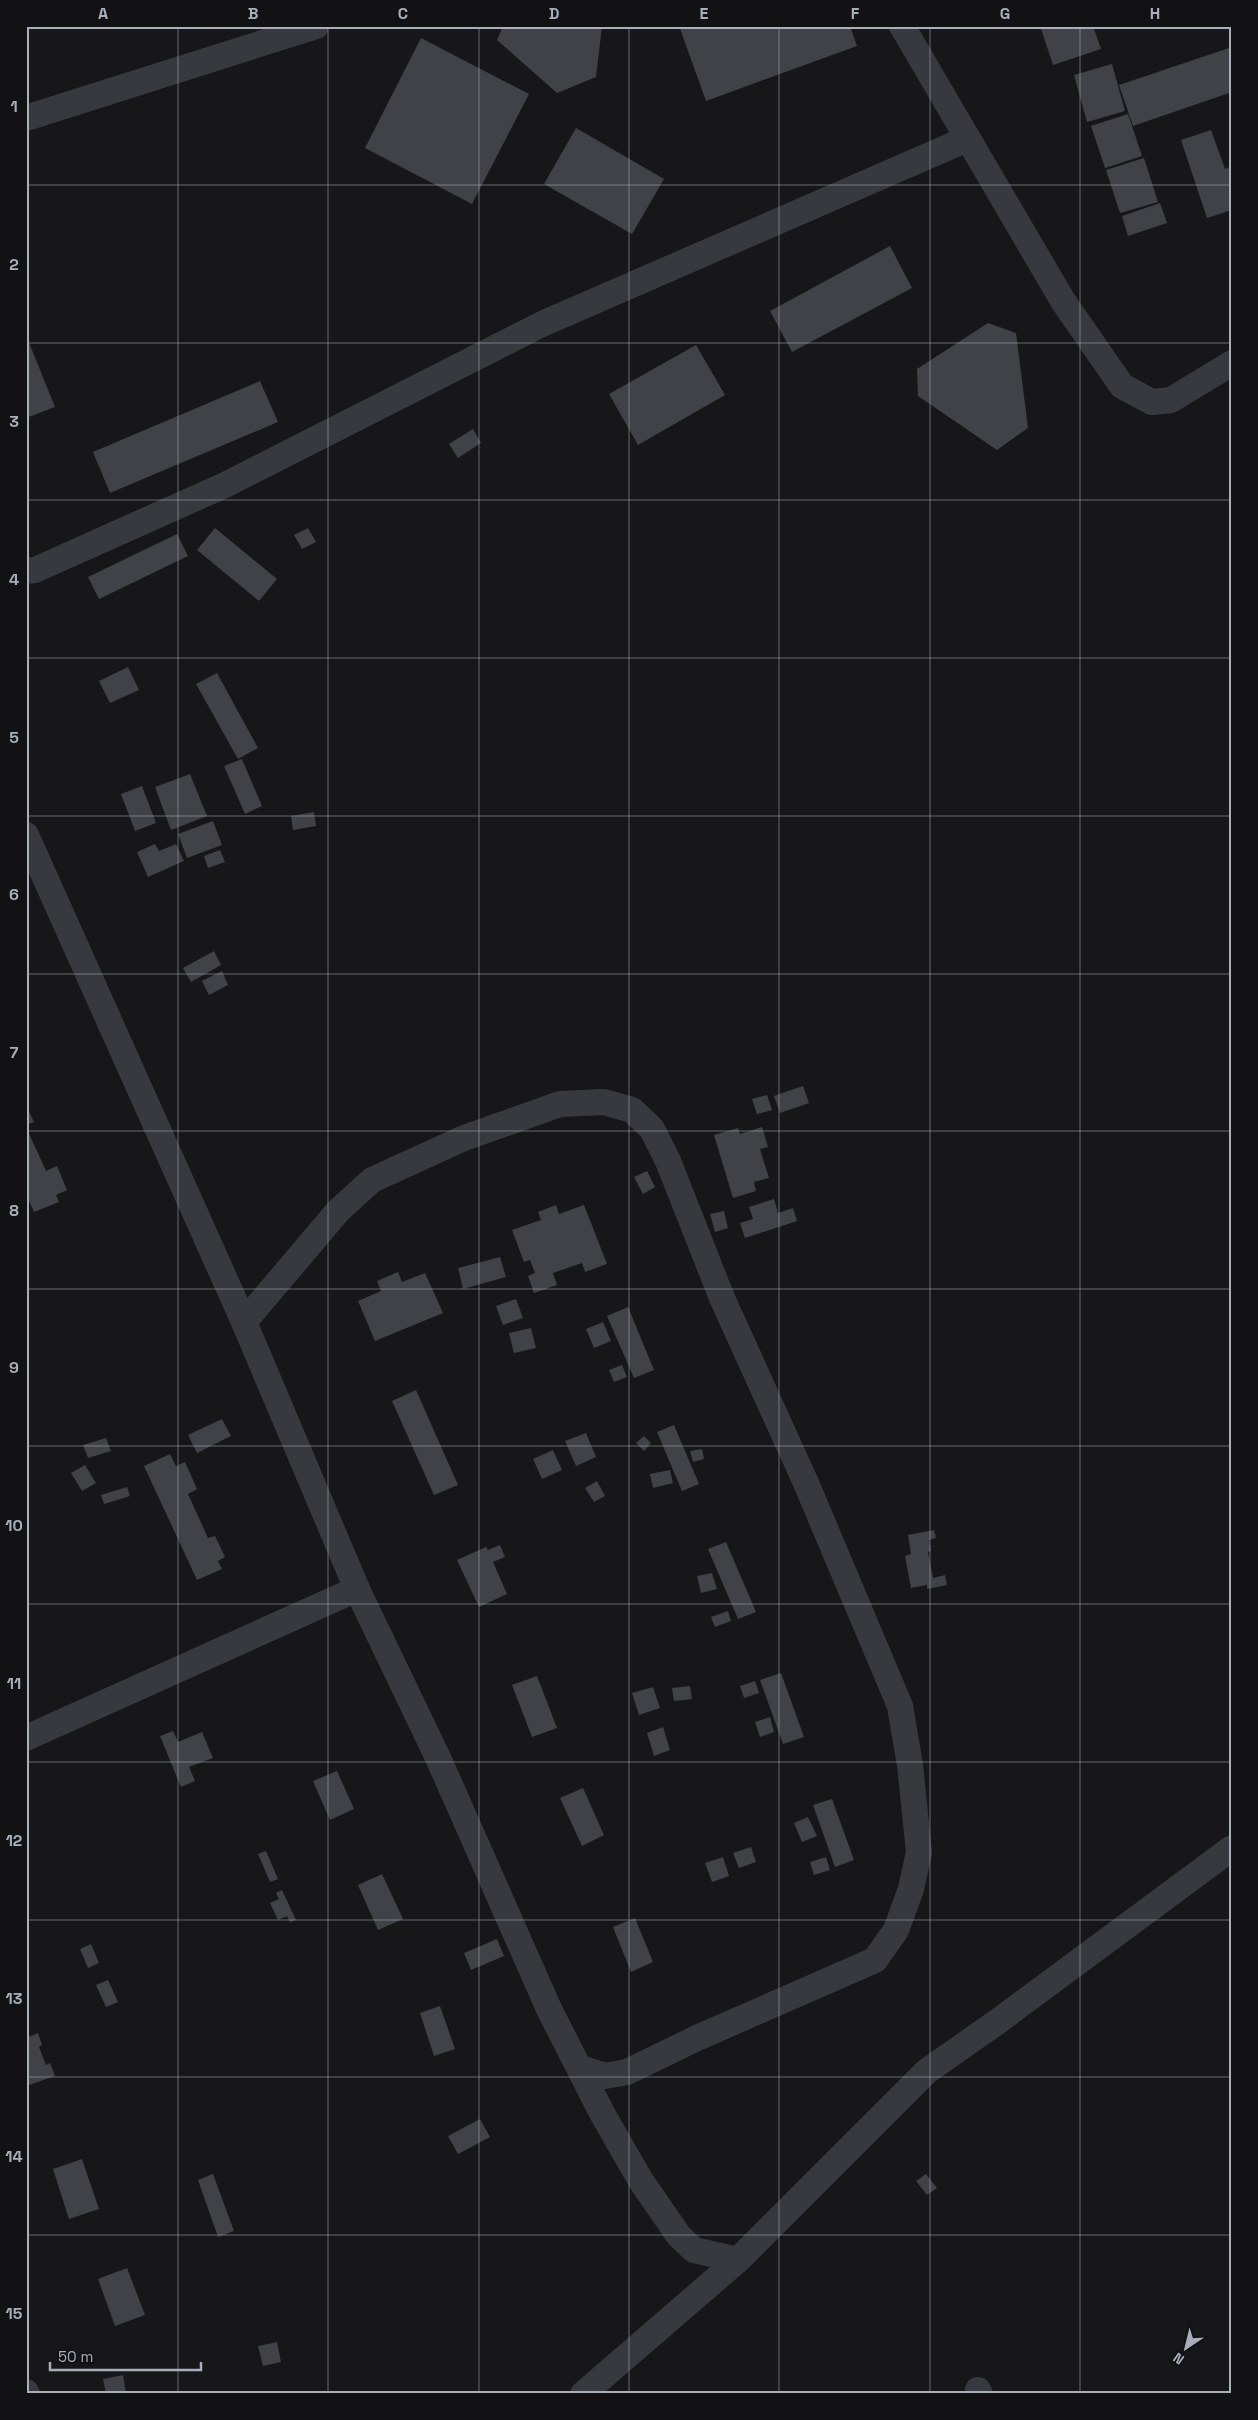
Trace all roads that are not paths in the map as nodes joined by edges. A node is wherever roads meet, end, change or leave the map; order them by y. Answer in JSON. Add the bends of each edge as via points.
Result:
{"nodes":[{"id":1,"x":316,"y":26,"type":"edge"},
{"id":2,"x":902,"y":26,"type":"edge"},
{"id":3,"x":26,"y":118,"type":"edge"},
{"id":4,"x":967,"y":139,"type":"junction"},
{"id":5,"x":1232,"y":363,"type":"edge"},
{"id":6,"x":26,"y":571,"type":"edge"},
{"id":7,"x":26,"y":835,"type":"edge"},
{"id":8,"x":244,"y":1322,"type":"junction"},
{"id":9,"x":357,"y":1589,"type":"junction"},
{"id":10,"x":26,"y":1738,"type":"edge"},
{"id":11,"x":1232,"y":1848,"type":"edge"},
{"id":12,"x":580,"y":2068,"type":"junction"},
{"id":13,"x":738,"y":2260,"type":"junction"},
{"id":14,"x":583,"y":2394,"type":"edge"}],
"edges":[{"from":1,"to":3,"type":"street"},
{"from":2,"to":4,"type":"street"},
{"from":4,"to":5,"type":"street","via":[[1063,301],[1122,386],[1152,402],[1171,400]]},
{"from":4,"to":6,"type":"street","via":[[542,324],[225,485],[87,548]]},
{"from":7,"to":8,"type":"street"},
{"from":8,"to":9,"type":"street"},
{"from":8,"to":12,"type":"street","via":[[338,1210],[372,1180],[464,1138],[560,1104],[604,1102],[632,1110],[652,1129],[668,1161],[722,1298],[806,1483],[900,1706],[919,1852],[911,1889],[896,1930],[875,1960],[696,2038],[627,2072],[605,2076]]},
{"from":9,"to":10,"type":"street"},
{"from":9,"to":12,"type":"street","via":[[439,1760],[549,2009]]},
{"from":11,"to":13,"type":"street","via":[[927,2071]]},
{"from":12,"to":13,"type":"street","via":[[642,2181],[679,2236],[694,2250]]},
{"from":13,"to":14,"type":"street"}]}
